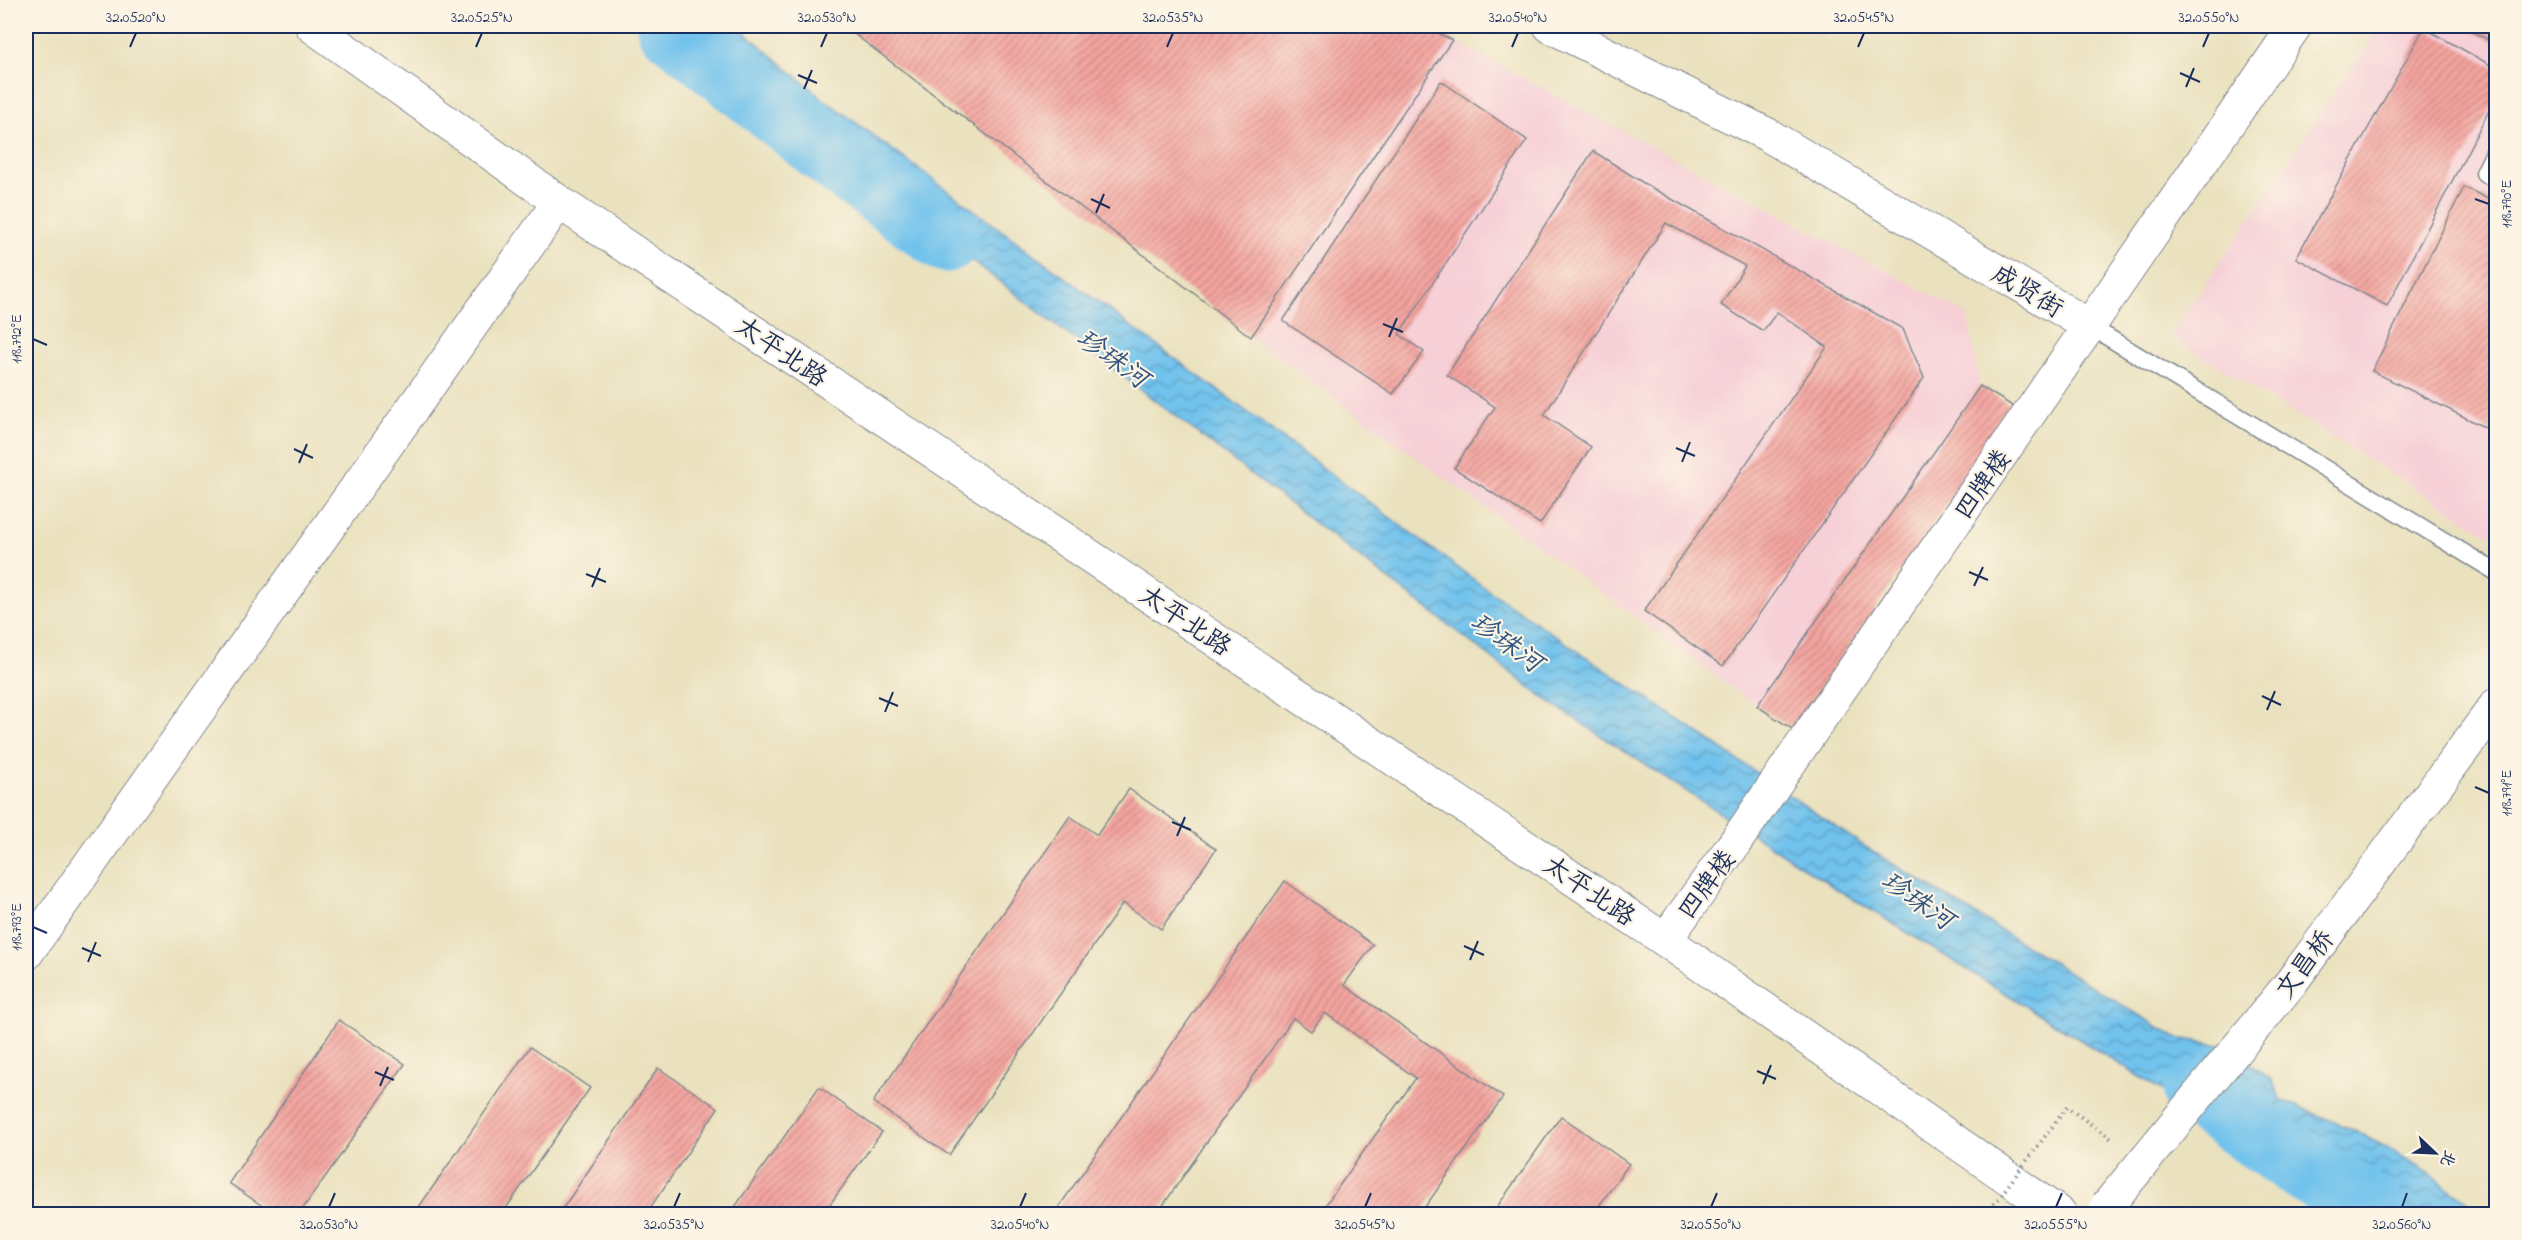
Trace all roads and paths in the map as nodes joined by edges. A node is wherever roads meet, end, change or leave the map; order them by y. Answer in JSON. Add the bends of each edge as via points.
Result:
{"nodes":[{"id":1,"x":312,"y":26,"type":"edge"},
{"id":2,"x":1550,"y":26,"type":"edge"},
{"id":3,"x":2295,"y":26,"type":"edge"},
{"id":4,"x":2496,"y":148,"type":"edge"},
{"id":5,"x":2496,"y":179,"type":"edge"},
{"id":6,"x":559,"y":202,"type":"junction"},
{"id":7,"x":2091,"y":327,"type":"junction"},
{"id":8,"x":2496,"y":572,"type":"edge"},
{"id":9,"x":2496,"y":705,"type":"edge"},
{"id":10,"x":1665,"y":940,"type":"junction"},
{"id":11,"x":26,"y":954,"type":"edge"},
{"id":12,"x":2143,"y":1162,"type":"junction"},
{"id":13,"x":2104,"y":1210,"type":"edge"},
{"id":14,"x":1988,"y":1215,"type":"edge"},
{"id":15,"x":2060,"y":1215,"type":"edge"}],
"edges":[{"from":1,"to":6,"type":"street","name":"太平北路"},
{"from":2,"to":7,"type":"street","name":"成贤街","via":[[1768,135]]},
{"from":3,"to":7,"type":"street","name":"四牌楼"},
{"from":4,"to":5,"type":"lane","via":[[2484,173]]},
{"from":6,"to":10,"type":"street","name":"太平北路"},
{"from":6,"to":11,"type":"street"},
{"from":7,"to":8,"type":"lane","name":"成贤街"},
{"from":7,"to":10,"type":"street","name":"四牌楼"},
{"from":9,"to":12,"type":"street","name":"文昌桥","bridge":true,"via":[[2290,984]]},
{"from":10,"to":15,"type":"street","name":"太平北路"},
{"from":12,"to":13,"type":"street","name":"文昌桥","bridge":true},
{"from":12,"to":14,"type":"path","bridge":true,"via":[[2067,1107]]}]}
